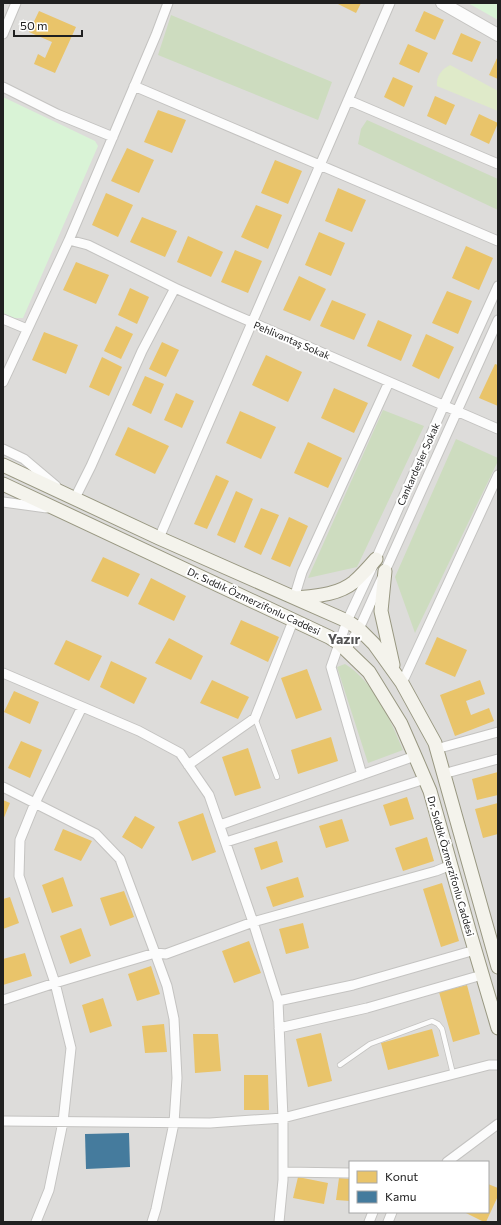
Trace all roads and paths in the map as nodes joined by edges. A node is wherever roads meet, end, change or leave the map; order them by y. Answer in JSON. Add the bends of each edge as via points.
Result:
{"nodes":[{"id":1,"x":16,"y":3,"type":"edge"},
{"id":2,"x":168,"y":3,"type":"edge"},
{"id":3,"x":390,"y":3,"type":"edge"},
{"id":4,"x":442,"y":3,"type":"edge"},
{"id":5,"x":3,"y":34,"type":"edge"},
{"id":6,"x":498,"y":35,"type":"edge"},
{"id":7,"x":134,"y":86,"type":"junction"},
{"id":8,"x":3,"y":87,"type":"edge"},
{"id":9,"x":348,"y":100,"type":"junction"},
{"id":10,"x":113,"y":137,"type":"junction"},
{"id":11,"x":498,"y":164,"type":"edge"},
{"id":12,"x":320,"y":166,"type":"junction"},
{"id":13,"x":69,"y":240,"type":"junction"},
{"id":14,"x":498,"y":241,"type":"edge"},
{"id":15,"x":498,"y":286,"type":"edge"},
{"id":16,"x":175,"y":288,"type":"junction"},
{"id":17,"x":3,"y":319,"type":"edge"},
{"id":18,"x":498,"y":320,"type":"edge"},
{"id":19,"x":252,"y":322,"type":"junction"},
{"id":20,"x":27,"y":329,"type":"junction"},
{"id":21,"x":3,"y":382,"type":"edge"},
{"id":22,"x":389,"y":382,"type":"junction"},
{"id":23,"x":444,"y":405,"type":"junction"},
{"id":24,"x":457,"y":411,"type":"junction"},
{"id":25,"x":498,"y":429,"type":"edge"},
{"id":26,"x":3,"y":449,"type":"edge"},
{"id":27,"x":3,"y":465,"type":"edge"},
{"id":28,"x":498,"y":475,"type":"edge"},
{"id":29,"x":3,"y":484,"type":"edge"},
{"id":30,"x":70,"y":496,"type":"junction"},
{"id":31,"x":3,"y":502,"type":"edge"},
{"id":32,"x":59,"y":510,"type":"junction"},
{"id":33,"x":159,"y":538,"type":"junction"},
{"id":34,"x":376,"y":559,"type":"junction"},
{"id":35,"x":385,"y":571,"type":"junction"},
{"id":36,"x":294,"y":598,"type":"junction"},
{"id":37,"x":293,"y":620,"type":"junction"},
{"id":38,"x":347,"y":621,"type":"junction"},
{"id":39,"x":359,"y":629,"type":"junction"},
{"id":40,"x":343,"y":646,"type":"junction"},
{"id":41,"x":3,"y":673,"type":"edge"},
{"id":42,"x":398,"y":678,"type":"junction"},
{"id":43,"x":82,"y":707,"type":"junction"},
{"id":44,"x":254,"y":718,"type":"junction"},
{"id":45,"x":498,"y":732,"type":"edge"},
{"id":46,"x":436,"y":749,"type":"junction"},
{"id":47,"x":415,"y":756,"type":"junction"},
{"id":48,"x":498,"y":759,"type":"edge"},
{"id":49,"x":188,"y":765,"type":"junction"},
{"id":50,"x":444,"y":774,"type":"junction"},
{"id":51,"x":362,"y":775,"type":"junction"},
{"id":52,"x":277,"y":777,"type":"dead end"},
{"id":53,"x":425,"y":779,"type":"junction"},
{"id":54,"x":3,"y":787,"type":"edge"},
{"id":55,"x":35,"y":803,"type":"junction"},
{"id":56,"x":220,"y":825,"type":"junction"},
{"id":57,"x":226,"y":842,"type":"junction"},
{"id":58,"x":451,"y":866,"type":"junction"},
{"id":59,"x":253,"y":922,"type":"junction"},
{"id":60,"x":475,"y":950,"type":"junction"},
{"id":61,"x":155,"y":953,"type":"junction"},
{"id":62,"x":498,"y":967,"type":"edge"},
{"id":63,"x":482,"y":975,"type":"junction"},
{"id":64,"x":54,"y":983,"type":"junction"},
{"id":65,"x":3,"y":1000,"type":"edge"},
{"id":66,"x":278,"y":1001,"type":"junction"},
{"id":67,"x":279,"y":1028,"type":"junction"},
{"id":68,"x":498,"y":1028,"type":"edge"},
{"id":69,"x":340,"y":1065,"type":"dead end"},
{"id":70,"x":498,"y":1065,"type":"edge"},
{"id":71,"x":454,"y":1074,"type":"junction"},
{"id":72,"x":283,"y":1118,"type":"junction"},
{"id":73,"x":3,"y":1121,"type":"edge"},
{"id":74,"x":63,"y":1122,"type":"junction"},
{"id":75,"x":174,"y":1123,"type":"junction"},
{"id":76,"x":498,"y":1124,"type":"edge"},
{"id":77,"x":448,"y":1161,"type":"edge"},
{"id":78,"x":282,"y":1172,"type":"junction"},
{"id":79,"x":349,"y":1173,"type":"edge"},
{"id":80,"x":36,"y":1222,"type":"edge"},
{"id":81,"x":152,"y":1222,"type":"edge"},
{"id":82,"x":279,"y":1222,"type":"edge"}],
"edges":[{"from":1,"to":5,"type":"street"},
{"from":2,"to":7,"type":"street"},
{"from":3,"to":9,"type":"street"},
{"from":4,"to":6,"type":"street"},
{"from":7,"to":10,"type":"street"},
{"from":7,"to":12,"type":"street"},
{"from":8,"to":10,"type":"street","via":[[57,114]]},
{"from":9,"to":11,"type":"street"},
{"from":9,"to":12,"type":"street"},
{"from":10,"to":13,"type":"street"},
{"from":12,"to":14,"type":"street"},
{"from":12,"to":19,"type":"street"},
{"from":13,"to":16,"type":"street","name":"Pehlivantaş Sokak","via":[[88,245]]},
{"from":13,"to":20,"type":"street"},
{"from":15,"to":23,"type":"street","name":"Cankardeşler Sokak"},
{"from":16,"to":19,"type":"street","name":"Pehlivantaş Sokak"},
{"from":16,"to":30,"type":"street","via":[[142,351],[91,466]]},
{"from":17,"to":20,"type":"street"},
{"from":18,"to":24,"type":"street","name":"Cankardeşler Sokak"},
{"from":19,"to":22,"type":"street","name":"Pehlivantaş Sokak"},
{"from":19,"to":33,"type":"street"},
{"from":20,"to":21,"type":"street"},
{"from":22,"to":23,"type":"street","name":"Pehlivantaş Sokak"},
{"from":22,"to":36,"type":"street","via":[[302,572]]},
{"from":23,"to":24,"type":"street","name":"Pehlivantaş Sokak"},
{"from":23,"to":34,"type":"street","name":"Cankardeşler Sokak"},
{"from":24,"to":25,"type":"street","name":"Pehlivantaş Sokak"},
{"from":24,"to":35,"type":"street","name":"Cankardeşler Sokak"},
{"from":26,"to":30,"type":"street","via":[[24,459]]},
{"from":27,"to":30,"type":"main road","name":"Dr. Sıddık Özmerzifonlu Caddesi"},
{"from":28,"to":42,"type":"street"},
{"from":29,"to":32,"type":"main road","name":"Dr. Sıddık Özmerzifonlu Caddesi"},
{"from":30,"to":33,"type":"main road","name":"Dr. Sıddık Özmerzifonlu Caddesi"},
{"from":31,"to":32,"type":"street"},
{"from":32,"to":37,"type":"main road","name":"Dr. Sıddık Özmerzifonlu Caddesi"},
{"from":33,"to":36,"type":"main road","name":"Dr. Sıddık Özmerzifonlu Caddesi"},
{"from":34,"to":36,"type":"main road","via":[[353,582],[336,592]]},
{"from":34,"to":38,"type":"street","name":"Cankardeşler Sokak"},
{"from":35,"to":39,"type":"street","name":"Cankardeşler Sokak"},
{"from":35,"to":42,"type":"main road","via":[[381,611]]},
{"from":36,"to":38,"type":"main road","name":"Dr. Sıddık Özmerzifonlu Caddesi"},
{"from":37,"to":40,"type":"main road","name":"Dr. Sıddık Özmerzifonlu Caddesi"},
{"from":37,"to":44,"type":"street"},
{"from":38,"to":39,"type":"main road","name":"Dr. Sıddık Özmerzifonlu Caddesi"},
{"from":38,"to":40,"type":"street","name":"Cankardeşler Sokak"},
{"from":39,"to":40,"type":"street","name":"Cankardeşler Sokak"},
{"from":39,"to":42,"type":"main road","name":"Dr. Sıddık Özmerzifonlu Caddesi","via":[[374,644]]},
{"from":40,"to":47,"type":"main road","name":"Dr. Sıddık Özmerzifonlu Caddesi","via":[[369,672],[401,724]]},
{"from":40,"to":51,"type":"street","via":[[331,666]]},
{"from":41,"to":43,"type":"street"},
{"from":42,"to":46,"type":"main road","name":"Dr. Sıddık Özmerzifonlu Caddesi"},
{"from":43,"to":49,"type":"street","via":[[146,734],[180,753]]},
{"from":43,"to":55,"type":"street"},
{"from":44,"to":49,"type":"street"},
{"from":44,"to":52,"type":"lane"},
{"from":45,"to":46,"type":"street"},
{"from":46,"to":50,"type":"main road","name":"Dr. Sıddık Özmerzifonlu Caddesi"},
{"from":47,"to":51,"type":"street"},
{"from":47,"to":53,"type":"main road","name":"Dr. Sıddık Özmerzifonlu Caddesi"},
{"from":48,"to":50,"type":"street"},
{"from":49,"to":56,"type":"street","via":[[210,795]]},
{"from":50,"to":62,"type":"main road","name":"Dr. Sıddık Özmerzifonlu Caddesi"},
{"from":51,"to":56,"type":"street"},
{"from":53,"to":57,"type":"street"},
{"from":53,"to":58,"type":"main road","name":"Dr. Sıddık Özmerzifonlu Caddesi"},
{"from":54,"to":55,"type":"street"},
{"from":55,"to":61,"type":"street","via":[[96,834],[120,859]]},
{"from":55,"to":64,"type":"street","via":[[20,840],[19,876]]},
{"from":56,"to":57,"type":"street"},
{"from":57,"to":59,"type":"street"},
{"from":58,"to":59,"type":"street"},
{"from":58,"to":60,"type":"main road","name":"Dr. Sıddık Özmerzifonlu Caddesi"},
{"from":59,"to":61,"type":"street","via":[[166,954]]},
{"from":59,"to":66,"type":"street"},
{"from":60,"to":63,"type":"main road","name":"Dr. Sıddık Özmerzifonlu Caddesi"},
{"from":60,"to":66,"type":"street","via":[[354,985]]},
{"from":61,"to":64,"type":"street"},
{"from":61,"to":75,"type":"street","via":[[167,986],[174,1020],[177,1078]]},
{"from":63,"to":67,"type":"street","via":[[367,1008]]},
{"from":63,"to":68,"type":"main road","name":"Dr. Sıddık Özmerzifonlu Caddesi"},
{"from":64,"to":65,"type":"street"},
{"from":64,"to":74,"type":"street","via":[[71,1048]]},
{"from":66,"to":67,"type":"street"},
{"from":67,"to":72,"type":"street"},
{"from":69,"to":71,"type":"lane","via":[[370,1044],[432,1021],[442,1029]]},
{"from":70,"to":71,"type":"street"},
{"from":71,"to":72,"type":"street"},
{"from":72,"to":75,"type":"street"},
{"from":72,"to":78,"type":"street"},
{"from":73,"to":74,"type":"street"},
{"from":74,"to":75,"type":"street"},
{"from":74,"to":80,"type":"street","via":[[49,1190]]},
{"from":75,"to":81,"type":"street"},
{"from":76,"to":77,"type":"street"},
{"from":78,"to":79,"type":"street"},
{"from":78,"to":82,"type":"street"}]}
